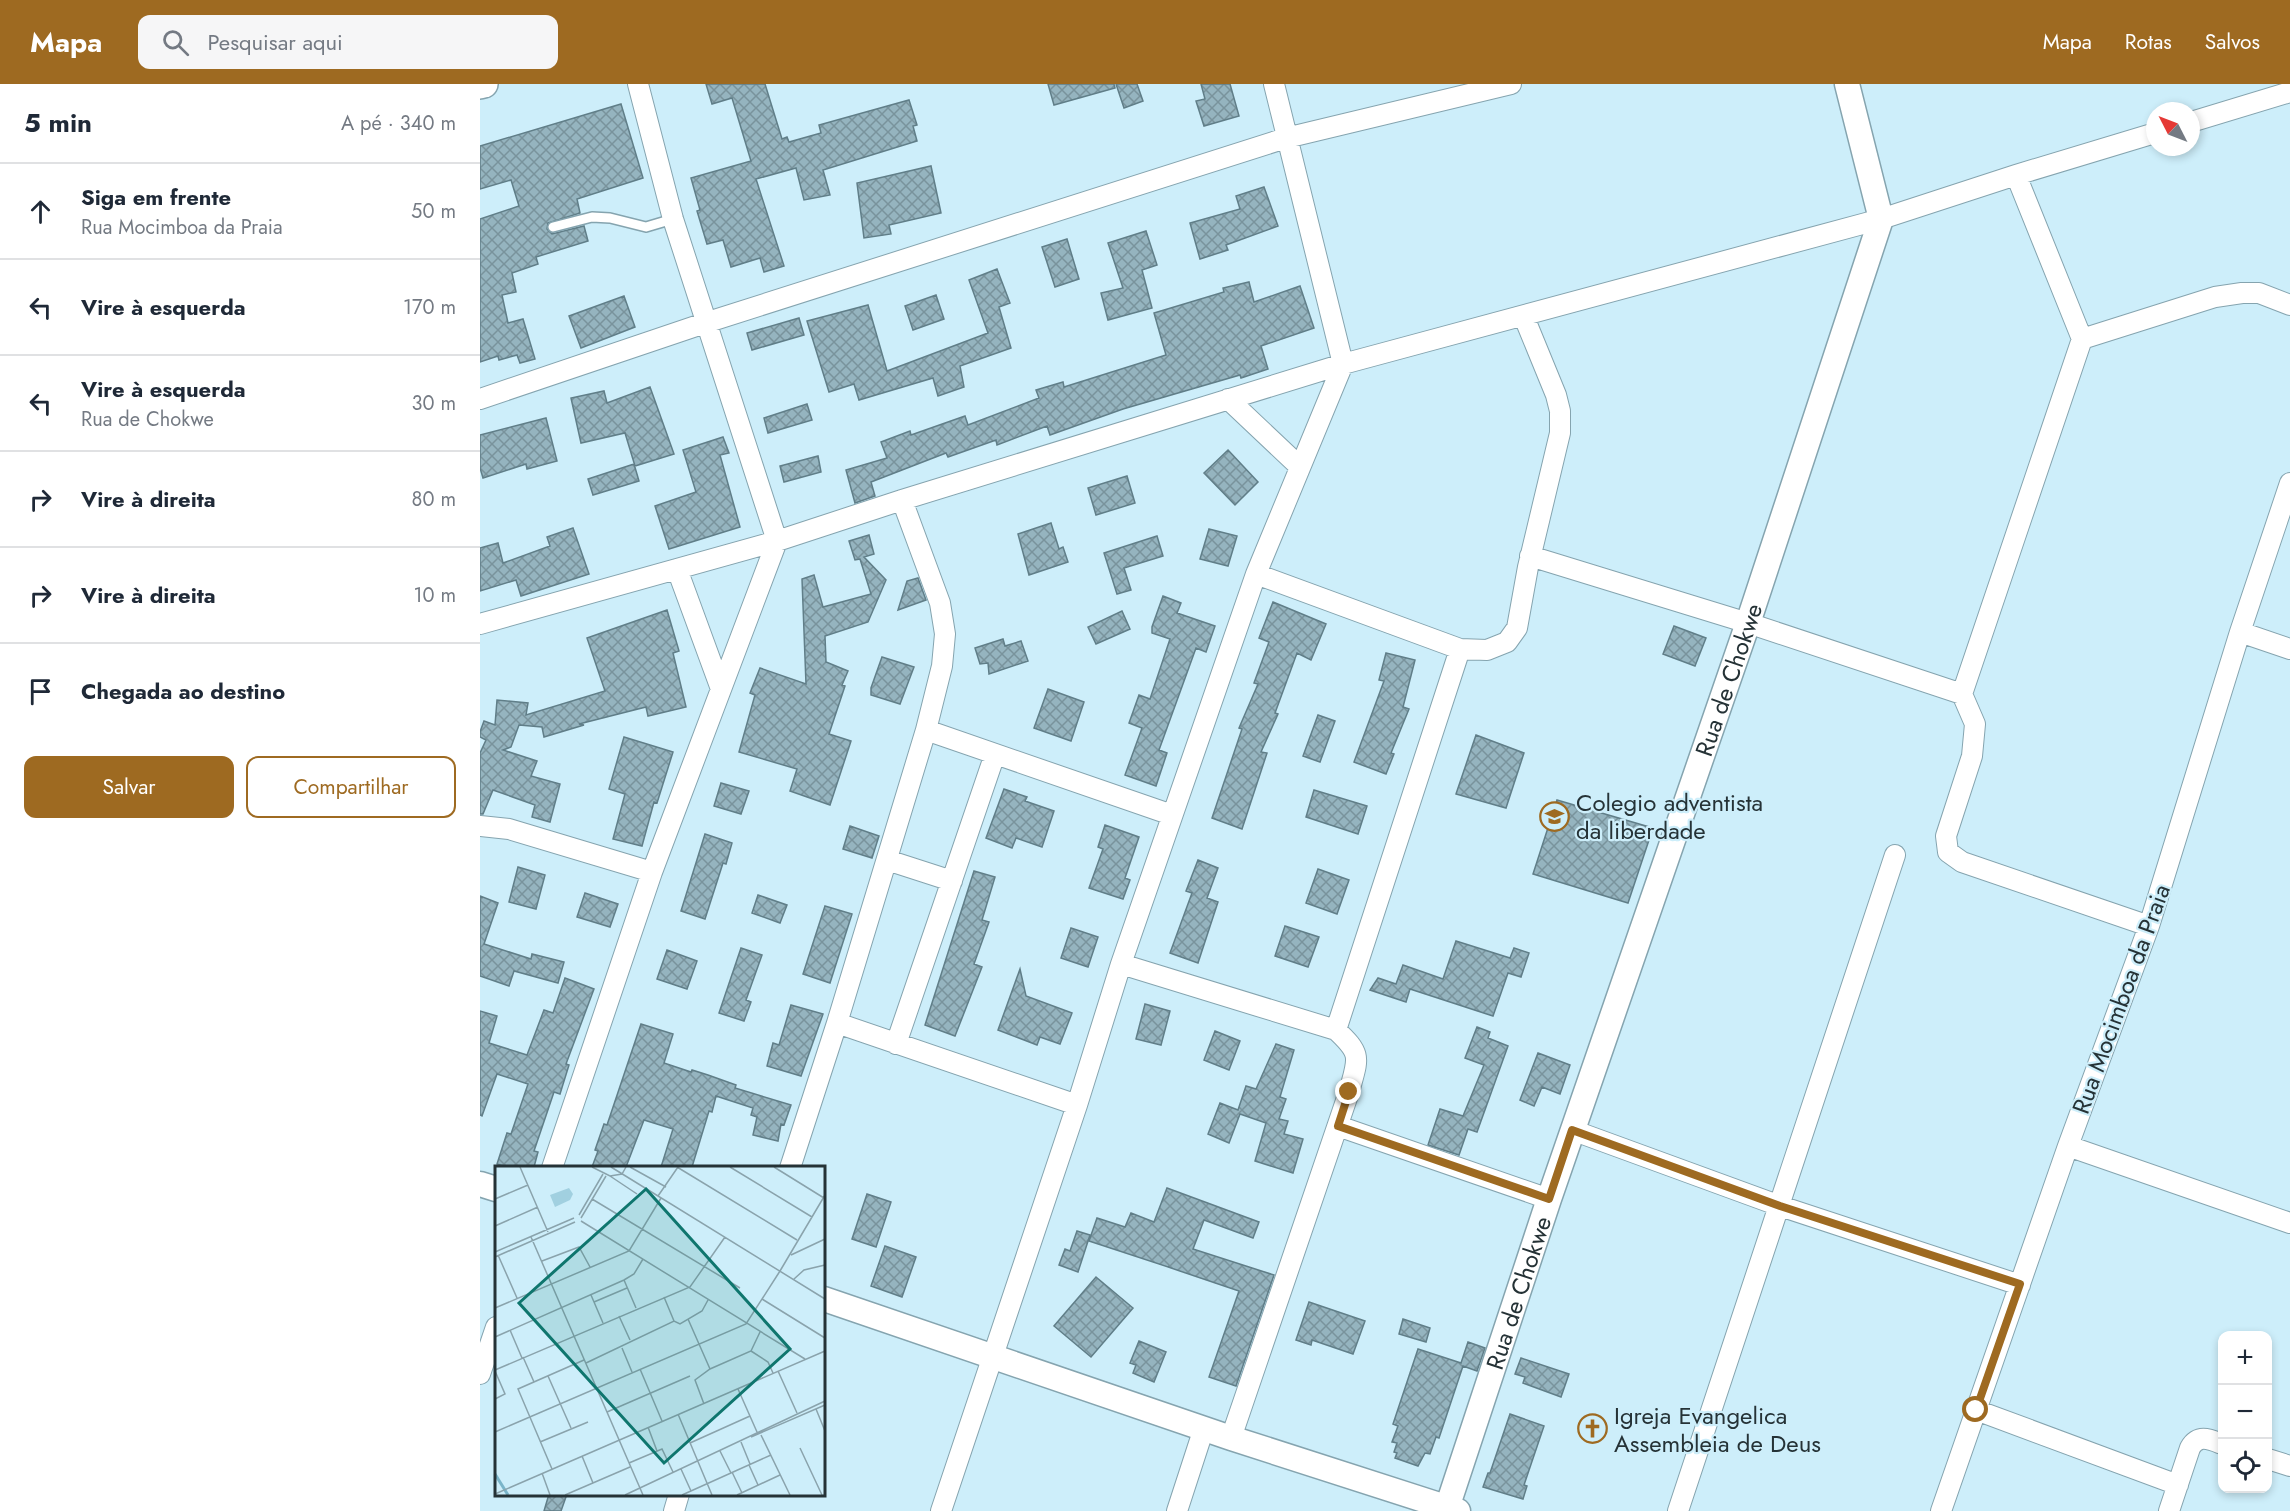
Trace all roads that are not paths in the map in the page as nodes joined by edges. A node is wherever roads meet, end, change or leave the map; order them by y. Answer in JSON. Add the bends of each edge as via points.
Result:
{"nodes":[{"id":1,"x":638,"y":84,"type":"edge"},
{"id":2,"x":1274,"y":84,"type":"edge"},
{"id":3,"x":1511,"y":84,"type":"edge"},
{"id":4,"x":1846,"y":84,"type":"edge"},
{"id":5,"x":2290,"y":92,"type":"edge"},
{"id":6,"x":2200,"y":119,"type":"edge"},
{"id":7,"x":2146,"y":136,"type":"edge"},
{"id":8,"x":1286,"y":138,"type":"junction"},
{"id":9,"x":2016,"y":175,"type":"junction"},
{"id":10,"x":673,"y":219,"type":"junction"},
{"id":11,"x":1881,"y":219,"type":"junction"},
{"id":12,"x":553,"y":227,"type":"dead end"},
{"id":13,"x":2290,"y":305,"type":"edge"},
{"id":14,"x":1524,"y":317,"type":"junction"},
{"id":15,"x":705,"y":323,"type":"junction"},
{"id":16,"x":2082,"y":339,"type":"junction"},
{"id":17,"x":1343,"y":364,"type":"junction"},
{"id":18,"x":480,"y":399,"type":"edge"},
{"id":19,"x":1228,"y":399,"type":"junction"},
{"id":20,"x":1300,"y":467,"type":"junction"},
{"id":21,"x":2290,"y":483,"type":"edge"},
{"id":22,"x":902,"y":500,"type":"junction"},
{"id":23,"x":777,"y":541,"type":"junction"},
{"id":24,"x":1530,"y":556,"type":"junction"},
{"id":25,"x":677,"y":569,"type":"junction"},
{"id":26,"x":1256,"y":574,"type":"junction"},
{"id":27,"x":1748,"y":623,"type":"junction"},
{"id":28,"x":480,"y":624,"type":"edge"},
{"id":29,"x":2240,"y":632,"type":"junction"},
{"id":30,"x":2290,"y":648,"type":"edge"},
{"id":31,"x":1460,"y":649,"type":"junction"},
{"id":32,"x":721,"y":689,"type":"junction"},
{"id":33,"x":1962,"y":694,"type":"junction"},
{"id":34,"x":926,"y":730,"type":"junction"},
{"id":35,"x":995,"y":754,"type":"junction"},
{"id":36,"x":1172,"y":816,"type":"junction"},
{"id":37,"x":480,"y":826,"type":"edge"},
{"id":38,"x":1895,"y":855,"type":"dead end"},
{"id":39,"x":887,"y":860,"type":"junction"},
{"id":40,"x":652,"y":873,"type":"junction"},
{"id":41,"x":951,"y":881,"type":"junction"},
{"id":42,"x":2149,"y":926,"type":"junction"},
{"id":43,"x":1121,"y":964,"type":"junction"},
{"id":44,"x":837,"y":1023,"type":"junction"},
{"id":45,"x":1336,"y":1029,"type":"junction"},
{"id":46,"x":896,"y":1044,"type":"junction"},
{"id":47,"x":1077,"y":1105,"type":"junction"},
{"id":48,"x":1338,"y":1126,"type":"junction"},
{"id":49,"x":1572,"y":1130,"type":"junction"},
{"id":50,"x":2068,"y":1146,"type":"junction"},
{"id":51,"x":552,"y":1166,"type":"edge"},
{"id":52,"x":790,"y":1166,"type":"edge"},
{"id":53,"x":480,"y":1184,"type":"edge"},
{"id":54,"x":495,"y":1189,"type":"edge"},
{"id":55,"x":1549,"y":1199,"type":"junction"},
{"id":56,"x":1780,"y":1206,"type":"junction"},
{"id":57,"x":2290,"y":1223,"type":"edge"},
{"id":58,"x":2020,"y":1284,"type":"junction"},
{"id":59,"x":825,"y":1299,"type":"edge"},
{"id":60,"x":495,"y":1330,"type":"edge"},
{"id":61,"x":994,"y":1356,"type":"junction"},
{"id":62,"x":480,"y":1374,"type":"edge"},
{"id":63,"x":1976,"y":1410,"type":"junction"},
{"id":64,"x":1204,"y":1428,"type":"junction"},
{"id":65,"x":1231,"y":1438,"type":"junction"},
{"id":66,"x":2218,"y":1443,"type":"edge"},
{"id":67,"x":2272,"y":1460,"type":"edge"},
{"id":68,"x":2290,"y":1466,"type":"edge"},
{"id":69,"x":2178,"y":1485,"type":"junction"},
{"id":70,"x":678,"y":1496,"type":"edge"},
{"id":71,"x":1451,"y":1510,"type":"edge"},
{"id":72,"x":674,"y":1511,"type":"edge"},
{"id":73,"x":941,"y":1511,"type":"edge"},
{"id":74,"x":1177,"y":1511,"type":"edge"},
{"id":75,"x":1678,"y":1511,"type":"edge"},
{"id":76,"x":1941,"y":1511,"type":"edge"},
{"id":77,"x":2169,"y":1511,"type":"edge"}],
"edges":[{"from":1,"to":10,"type":"street"},
{"from":2,"to":8,"type":"street"},
{"from":3,"to":8,"type":"street"},
{"from":4,"to":11,"type":"street"},
{"from":5,"to":6,"type":"street"},
{"from":7,"to":9,"type":"street"},
{"from":8,"to":15,"type":"street"},
{"from":8,"to":17,"type":"street"},
{"from":9,"to":11,"type":"street"},
{"from":9,"to":16,"type":"street"},
{"from":10,"to":12,"type":"lane","via":[[646,227],[592,217]]},
{"from":10,"to":15,"type":"street"},
{"from":11,"to":14,"type":"street"},
{"from":11,"to":27,"type":"street","name":"Rua de Chokwe"},
{"from":13,"to":16,"type":"street","via":[[2259,293],[2215,297]]},
{"from":14,"to":17,"type":"street"},
{"from":14,"to":24,"type":"street","via":[[1556,395],[1561,419]]},
{"from":15,"to":18,"type":"street"},
{"from":15,"to":23,"type":"street"},
{"from":16,"to":33,"type":"street"},
{"from":17,"to":19,"type":"street"},
{"from":17,"to":20,"type":"street"},
{"from":19,"to":20,"type":"street"},
{"from":19,"to":22,"type":"street"},
{"from":20,"to":26,"type":"street"},
{"from":21,"to":29,"type":"street","name":"Rua Mocimboa da Praia"},
{"from":22,"to":23,"type":"street"},
{"from":22,"to":34,"type":"street","via":[[940,603],[945,634],[942,666]]},
{"from":23,"to":25,"type":"street"},
{"from":23,"to":32,"type":"street"},
{"from":24,"to":27,"type":"street"},
{"from":24,"to":31,"type":"street","via":[[1517,628],[1507,642],[1487,650]]},
{"from":25,"to":28,"type":"street"},
{"from":25,"to":32,"type":"street"},
{"from":26,"to":31,"type":"street"},
{"from":26,"to":36,"type":"street"},
{"from":27,"to":33,"type":"street"},
{"from":27,"to":49,"type":"street","name":"Rua de Chokwe"},
{"from":29,"to":30,"type":"street"},
{"from":29,"to":42,"type":"street","name":"Rua Mocimboa da Praia"},
{"from":31,"to":45,"type":"street"},
{"from":32,"to":40,"type":"street"},
{"from":33,"to":42,"type":"street","via":[[1975,724],[1972,756],[1946,836],[1948,852],[1962,862]]},
{"from":34,"to":35,"type":"street"},
{"from":34,"to":39,"type":"street"},
{"from":35,"to":36,"type":"street"},
{"from":35,"to":41,"type":"street"},
{"from":36,"to":43,"type":"street"},
{"from":37,"to":40,"type":"street","via":[[509,830]]},
{"from":38,"to":56,"type":"street"},
{"from":39,"to":41,"type":"street"},
{"from":39,"to":44,"type":"street"},
{"from":40,"to":51,"type":"street"},
{"from":41,"to":46,"type":"street"},
{"from":42,"to":50,"type":"street","name":"Rua Mocimboa da Praia"},
{"from":43,"to":45,"type":"street"},
{"from":43,"to":47,"type":"street"},
{"from":44,"to":46,"type":"street"},
{"from":44,"to":52,"type":"street"},
{"from":45,"to":48,"type":"street","via":[[1356,1050],[1358,1059]]},
{"from":46,"to":47,"type":"street"},
{"from":47,"to":61,"type":"street"},
{"from":48,"to":55,"type":"street"},
{"from":48,"to":65,"type":"street"},
{"from":49,"to":55,"type":"street","name":"Rua de Chokwe"},
{"from":49,"to":56,"type":"street"},
{"from":50,"to":57,"type":"street"},
{"from":50,"to":58,"type":"street","name":"Rua Mocimboa da Praia"},
{"from":53,"to":54,"type":"street"},
{"from":55,"to":71,"type":"street","name":"Rua de Chokwe"},
{"from":56,"to":58,"type":"street"},
{"from":56,"to":75,"type":"street"},
{"from":58,"to":63,"type":"street","name":"Rua Mocimboa da Praia"},
{"from":59,"to":61,"type":"street"},
{"from":60,"to":62,"type":"street"},
{"from":61,"to":64,"type":"street"},
{"from":61,"to":73,"type":"street"},
{"from":63,"to":69,"type":"street"},
{"from":63,"to":76,"type":"street","name":"Rua Mocimboa da Praia"},
{"from":64,"to":65,"type":"street"},
{"from":64,"to":74,"type":"street"},
{"from":65,"to":71,"type":"street"},
{"from":66,"to":69,"type":"street","via":[[2201,1438],[2194,1441]]},
{"from":67,"to":68,"type":"street"},
{"from":69,"to":77,"type":"street"},
{"from":70,"to":72,"type":"street"}]}
